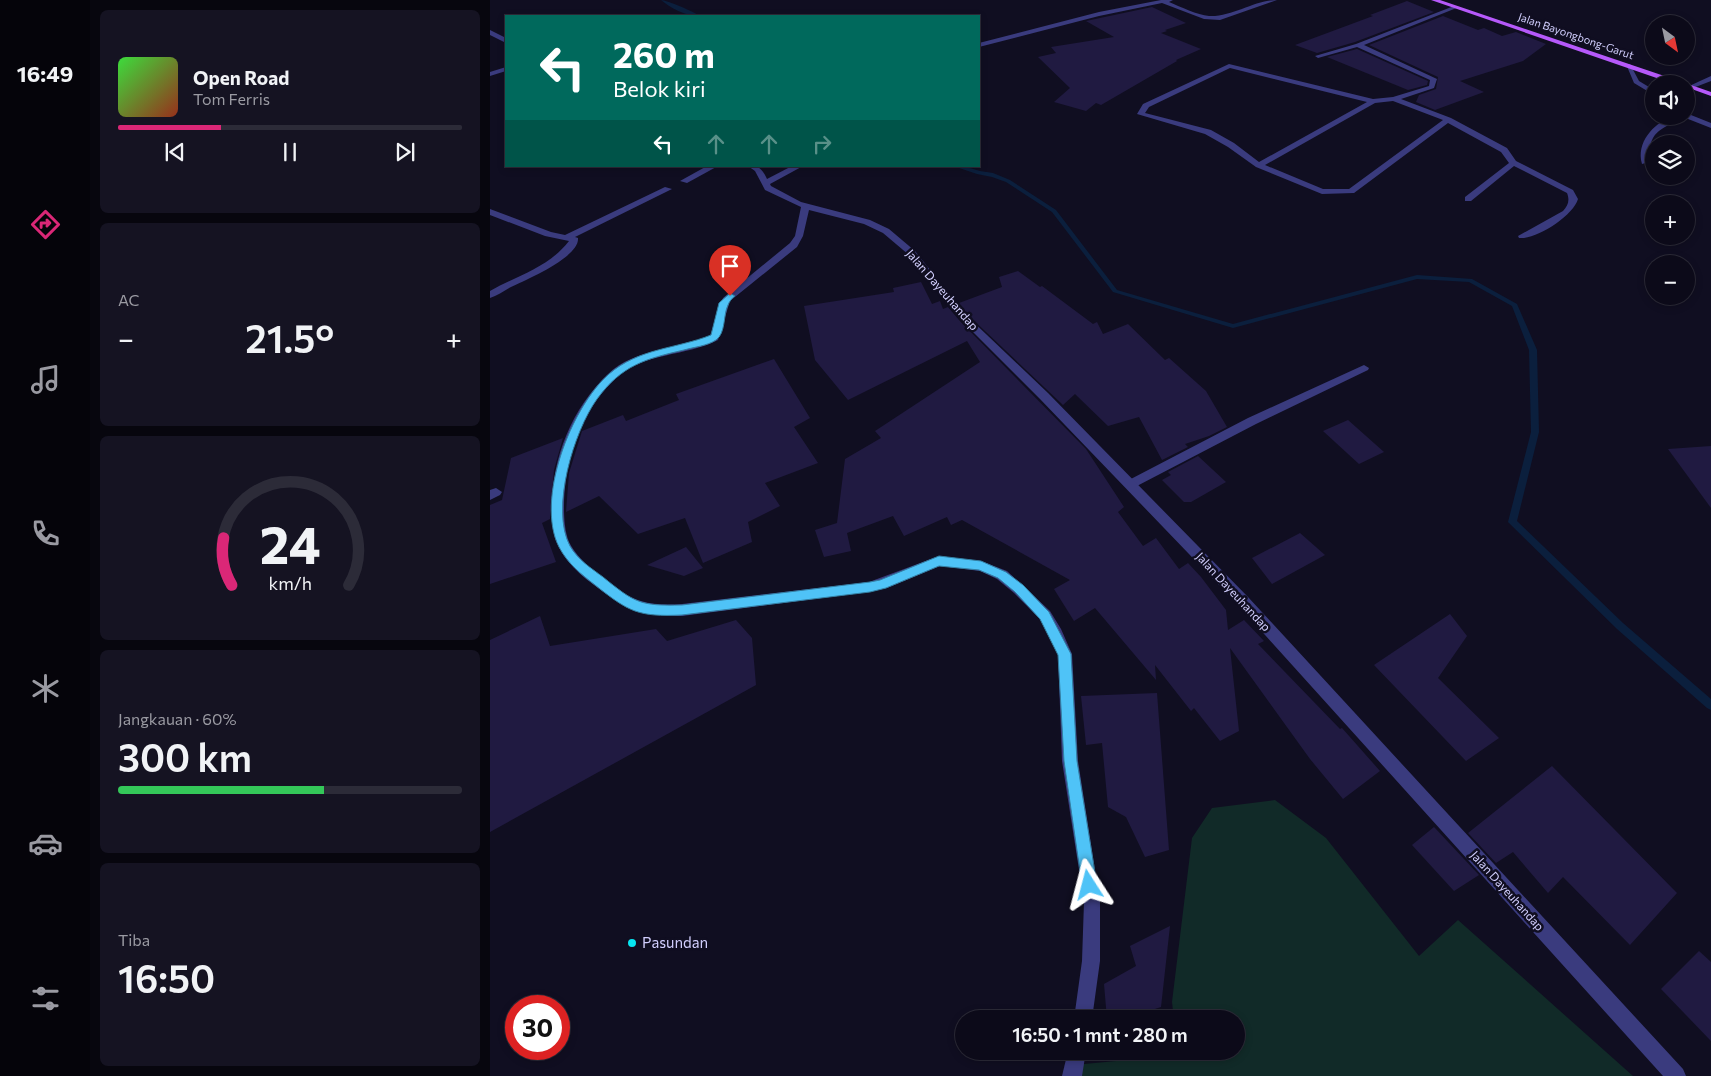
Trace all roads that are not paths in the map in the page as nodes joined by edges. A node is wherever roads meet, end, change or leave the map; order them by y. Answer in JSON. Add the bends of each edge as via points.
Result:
{"nodes":[{"id":1,"x":1274,"y":0,"type":"edge"},
{"id":2,"x":1434,"y":0,"type":"edge"},
{"id":3,"x":1167,"y":1,"type":"edge"},
{"id":4,"x":1456,"y":7,"type":"junction"},
{"id":5,"x":490,"y":32,"type":"edge"},
{"id":6,"x":505,"y":40,"type":"edge"},
{"id":7,"x":980,"y":44,"type":"edge"},
{"id":8,"x":1358,"y":45,"type":"junction"},
{"id":9,"x":1318,"y":56,"type":"dead end"},
{"id":10,"x":1628,"y":65,"type":"junction"},
{"id":11,"x":505,"y":69,"type":"edge"},
{"id":12,"x":490,"y":74,"type":"edge"},
{"id":13,"x":1656,"y":75,"type":"edge"},
{"id":14,"x":1711,"y":78,"type":"edge"},
{"id":15,"x":1695,"y":84,"type":"edge"},
{"id":16,"x":1645,"y":88,"type":"edge"},
{"id":17,"x":1695,"y":88,"type":"edge"},
{"id":18,"x":1711,"y":94,"type":"edge"},
{"id":19,"x":1394,"y":99,"type":"junction"},
{"id":20,"x":1373,"y":100,"type":"junction"},
{"id":21,"x":1695,"y":119,"type":"edge"},
{"id":22,"x":1448,"y":120,"type":"junction"},
{"id":23,"x":1663,"y":125,"type":"edge"},
{"id":24,"x":1711,"y":126,"type":"edge"},
{"id":25,"x":1650,"y":135,"type":"edge"},
{"id":26,"x":1513,"y":163,"type":"junction"},
{"id":27,"x":1259,"y":165,"type":"junction"},
{"id":28,"x":712,"y":167,"type":"edge"},
{"id":29,"x":754,"y":167,"type":"edge"},
{"id":30,"x":797,"y":167,"type":"edge"},
{"id":31,"x":684,"y":181,"type":"dead end"},
{"id":32,"x":767,"y":185,"type":"junction"},
{"id":33,"x":668,"y":189,"type":"dead end"},
{"id":34,"x":1468,"y":199,"type":"dead end"},
{"id":35,"x":802,"y":205,"type":"junction"},
{"id":36,"x":490,"y":212,"type":"edge"},
{"id":37,"x":1522,"y":236,"type":"dead end"},
{"id":38,"x":566,"y":238,"type":"junction"},
{"id":39,"x":490,"y":295,"type":"edge"},
{"id":40,"x":1364,"y":368,"type":"dead end"},
{"id":41,"x":1130,"y":484,"type":"junction"},
{"id":42,"x":1084,"y":1010,"type":"edge"},
{"id":43,"x":1075,"y":1060,"type":"edge"},
{"id":44,"x":1072,"y":1076,"type":"edge"},
{"id":45,"x":1676,"y":1076,"type":"edge"}],
"edges":[{"from":1,"to":3,"type":"street","via":[[1220,18],[1206,18]]},
{"from":2,"to":4,"type":"main road","name":"Jalan Bayongbong-Garut"},
{"from":3,"to":7,"type":"street"},
{"from":4,"to":8,"type":"street"},
{"from":4,"to":10,"type":"main road","name":"Jalan Bayongbong-Garut"},
{"from":5,"to":6,"type":"street"},
{"from":8,"to":9,"type":"street"},
{"from":8,"to":19,"type":"street","via":[[1434,79],[1432,87]]},
{"from":10,"to":13,"type":"main road","name":"Jalan Bayongbong-Garut"},
{"from":10,"to":16,"type":"street","via":[[1636,82]]},
{"from":11,"to":12,"type":"street"},
{"from":14,"to":15,"type":"street"},
{"from":17,"to":18,"type":"main road"},
{"from":19,"to":20,"type":"street"},
{"from":19,"to":22,"type":"street"},
{"from":20,"to":27,"type":"street"},
{"from":20,"to":27,"type":"street","via":[[1229,66],[1146,106],[1141,114],[1208,132]]},
{"from":21,"to":24,"type":"street"},
{"from":22,"to":26,"type":"street","via":[[1504,150]]},
{"from":22,"to":27,"type":"street","via":[[1351,190],[1322,192]]},
{"from":23,"to":25,"type":"street"},
{"from":26,"to":34,"type":"street"},
{"from":26,"to":37,"type":"street","via":[[1574,197],[1562,218]]},
{"from":28,"to":31,"type":"street"},
{"from":29,"to":32,"type":"street","name":"Jalan Dayeuhandap"},
{"from":30,"to":32,"type":"street"},
{"from":32,"to":35,"type":"street","name":"Jalan Dayeuhandap"},
{"from":33,"to":38,"type":"street"},
{"from":35,"to":41,"type":"street","name":"Jalan Dayeuhandap","via":[[867,222],[886,231],[912,253],[963,317]]},
{"from":35,"to":42,"type":"street","via":[[799,236],[794,245],[726,300],[714,338],[633,361],[612,376],[593,397],[574,430],[559,479],[560,532],[564,545],[573,560],[624,602],[659,611],[870,587],[939,561],[981,566],[1002,575],[1019,588],[1045,616],[1065,654],[1070,761],[1094,925]]},
{"from":36,"to":38,"type":"street"},
{"from":38,"to":39,"type":"street","via":[[574,240],[552,266]]},
{"from":40,"to":41,"type":"street"},
{"from":41,"to":45,"type":"street","name":"Jalan Dayeuhandap","via":[[1243,601]]},
{"from":43,"to":44,"type":"street"}]}
